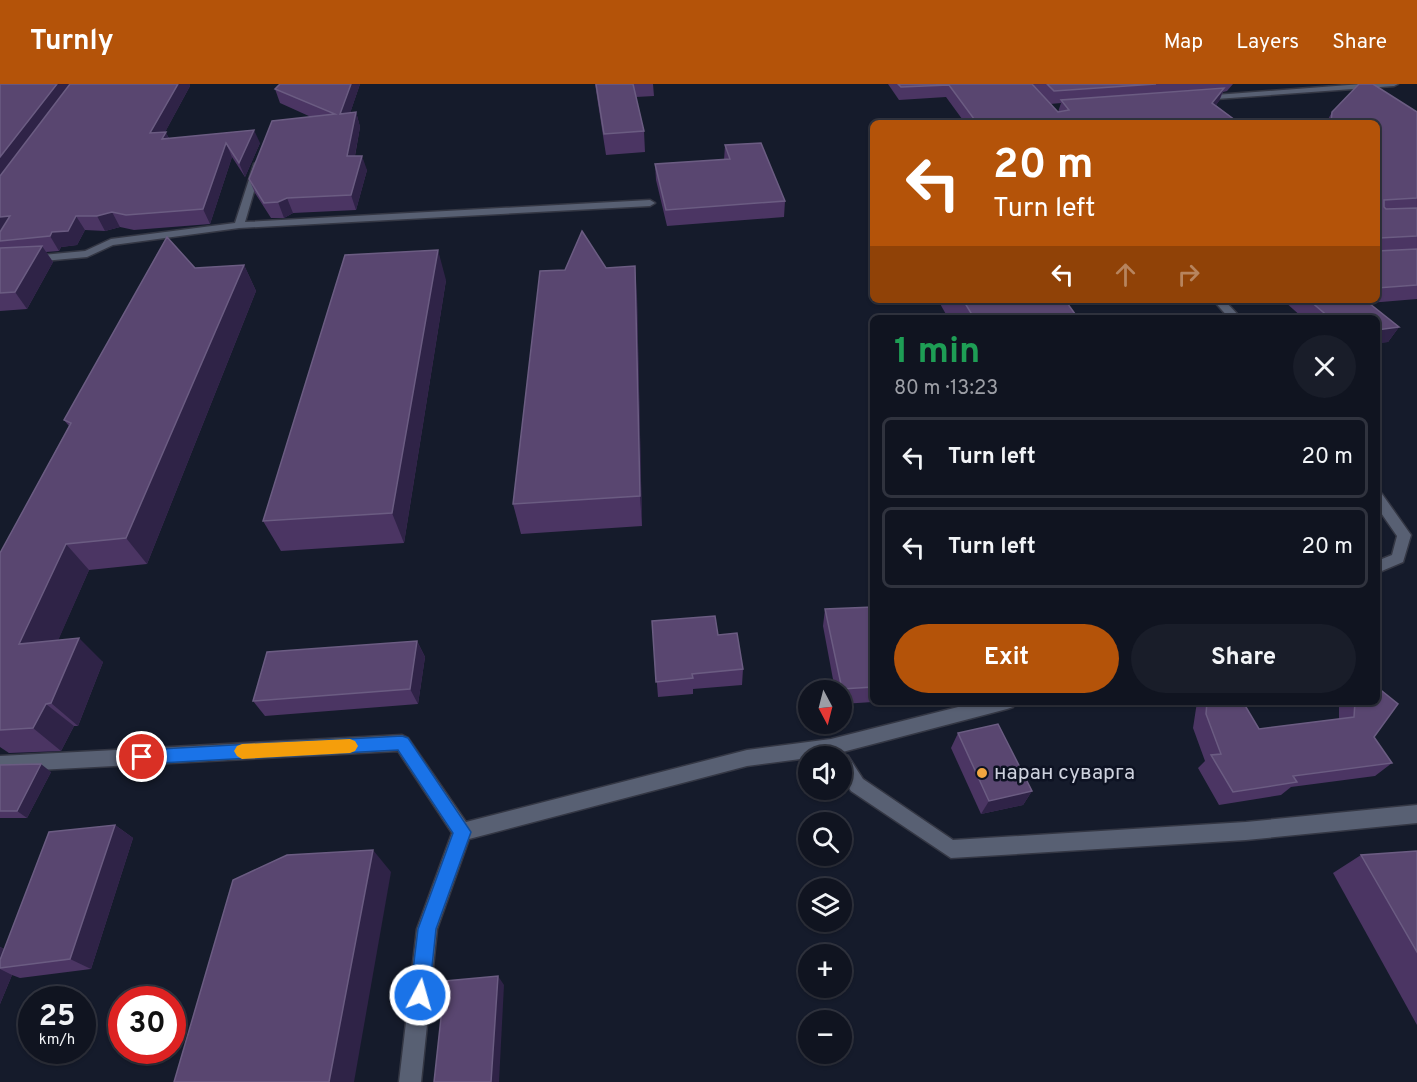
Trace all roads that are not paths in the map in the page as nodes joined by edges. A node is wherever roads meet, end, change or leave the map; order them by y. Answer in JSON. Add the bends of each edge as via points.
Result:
{"nodes":[{"id":1,"x":1394,"y":84,"type":"edge"},
{"id":2,"x":1190,"y":99,"type":"edge"},
{"id":3,"x":264,"y":150,"type":"edge"},
{"id":4,"x":650,"y":203,"type":"dead end"},
{"id":5,"x":239,"y":225,"type":"junction"},
{"id":6,"x":0,"y":261,"type":"edge"},
{"id":7,"x":1221,"y":303,"type":"edge"},
{"id":8,"x":1231,"y":315,"type":"edge"},
{"id":9,"x":1380,"y":501,"type":"edge"},
{"id":10,"x":1380,"y":566,"type":"edge"},
{"id":11,"x":997,"y":705,"type":"edge"},
{"id":12,"x":852,"y":750,"type":"edge"},
{"id":13,"x":798,"y":756,"type":"edge"},
{"id":14,"x":0,"y":764,"type":"edge"},
{"id":15,"x":852,"y":778,"type":"edge"},
{"id":16,"x":1417,"y":814,"type":"edge"},
{"id":17,"x":462,"y":832,"type":"junction"},
{"id":18,"x":410,"y":1082,"type":"edge"}],
"edges":[{"from":1,"to":2,"type":"street"},
{"from":3,"to":5,"type":"street"},
{"from":4,"to":5,"type":"street"},
{"from":5,"to":6,"type":"street","via":[[111,242],[87,254]]},
{"from":7,"to":8,"type":"street"},
{"from":9,"to":10,"type":"street","via":[[1404,535],[1398,558]]},
{"from":11,"to":12,"type":"street"},
{"from":13,"to":17,"type":"street","via":[[747,758]]},
{"from":14,"to":17,"type":"street","via":[[402,743]]},
{"from":15,"to":16,"type":"street","via":[[857,785],[951,849],[1246,831]]},
{"from":17,"to":18,"type":"street","via":[[427,929]]}]}
